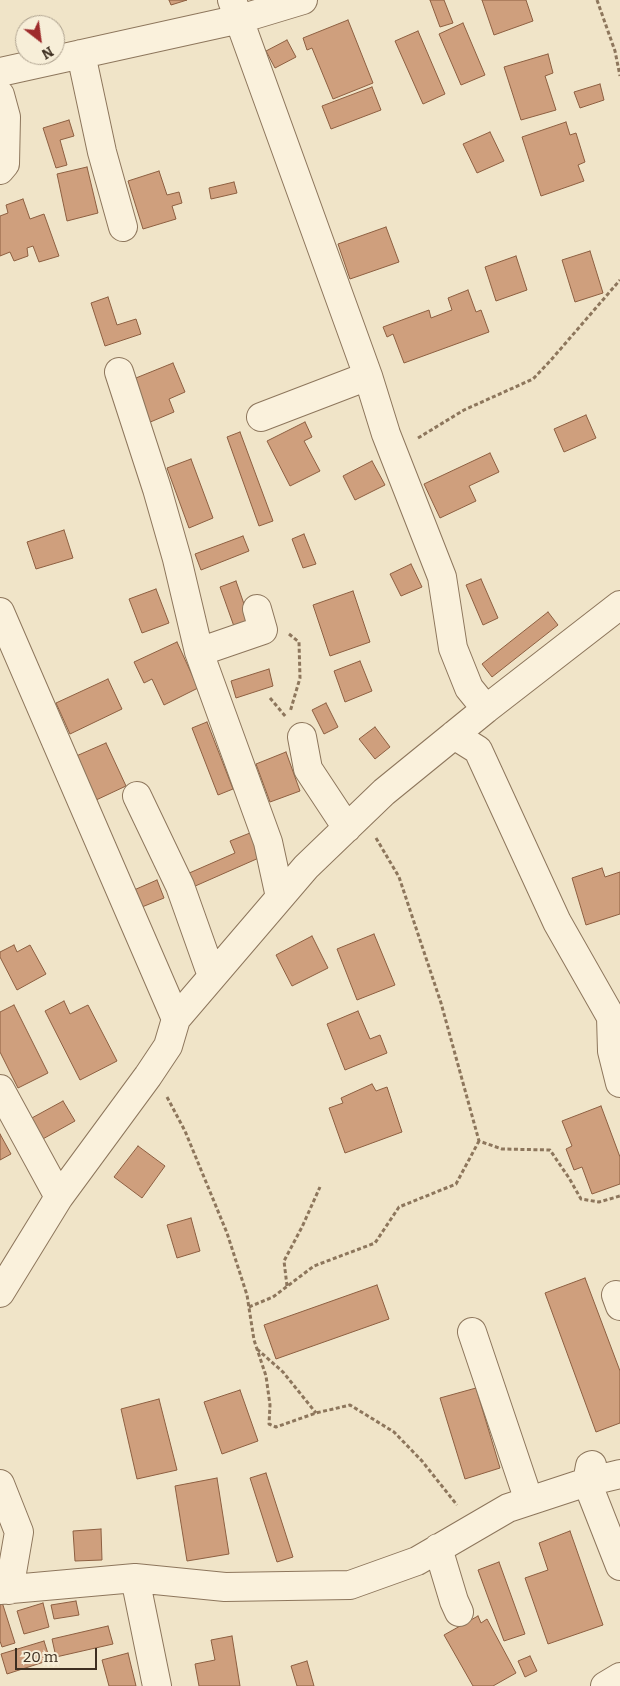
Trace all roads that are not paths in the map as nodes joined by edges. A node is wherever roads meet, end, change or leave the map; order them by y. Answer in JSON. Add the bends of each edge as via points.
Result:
{"nodes":[{"id":1,"x":303,"y":0,"type":"edge"},
{"id":2,"x":236,"y":10,"type":"edge"},
{"id":3,"x":80,"y":54,"type":"junction"},
{"id":4,"x":0,"y":72,"type":"edge"},
{"id":5,"x":0,"y":95,"type":"edge"},
{"id":6,"x":0,"y":170,"type":"edge"},
{"id":7,"x":123,"y":227,"type":"dead end"},
{"id":8,"x":119,"y":372,"type":"dead end"},
{"id":9,"x":368,"y":376,"type":"junction"},
{"id":10,"x":261,"y":417,"type":"dead end"},
{"id":11,"x":620,"y":605,"type":"edge"},
{"id":12,"x":0,"y":612,"type":"edge"},
{"id":13,"x":260,"y":620,"type":"road end"},
{"id":14,"x":199,"y":652,"type":"junction"},
{"id":15,"x":486,"y":709,"type":"junction"},
{"id":16,"x":295,"y":728,"type":"road end"},
{"id":17,"x":454,"y":734,"type":"junction"},
{"id":18,"x":136,"y":796,"type":"dead end"},
{"id":19,"x":354,"y":821,"type":"junction"},
{"id":20,"x":280,"y":897,"type":"junction"},
{"id":21,"x":212,"y":976,"type":"junction"},
{"id":22,"x":176,"y":1019,"type":"junction"},
{"id":23,"x":620,"y":1083,"type":"edge"},
{"id":24,"x":0,"y":1089,"type":"edge"},
{"id":25,"x":58,"y":1197,"type":"junction"},
{"id":26,"x":0,"y":1293,"type":"edge"},
{"id":27,"x":472,"y":1332,"type":"dead end"},
{"id":28,"x":620,"y":1457,"type":"edge"},
{"id":29,"x":620,"y":1474,"type":"edge"},
{"id":30,"x":587,"y":1482,"type":"junction"},
{"id":31,"x":0,"y":1484,"type":"edge"},
{"id":32,"x":529,"y":1501,"type":"junction"},
{"id":33,"x":438,"y":1548,"type":"junction"},
{"id":34,"x":620,"y":1566,"type":"edge"},
{"id":35,"x":135,"y":1578,"type":"junction"},
{"id":36,"x":5,"y":1590,"type":"edge"},
{"id":37,"x":459,"y":1612,"type":"dead end"},
{"id":38,"x":620,"y":1677,"type":"edge"},
{"id":39,"x":157,"y":1686,"type":"edge"},
{"id":40,"x":605,"y":1686,"type":"edge"}],
"edges":[{"from":1,"to":2,"type":"street"},
{"from":2,"to":3,"type":"street"},
{"from":2,"to":9,"type":"street"},
{"from":3,"to":4,"type":"street"},
{"from":3,"to":7,"type":"street"},
{"from":5,"to":6,"type":"street","via":[[6,117],[5,164]]},
{"from":8,"to":14,"type":"street","via":[[157,489]]},
{"from":9,"to":10,"type":"street"},
{"from":9,"to":15,"type":"street","via":[[392,449],[442,577],[453,648],[469,688]]},
{"from":11,"to":15,"type":"street"},
{"from":12,"to":22,"type":"street"},
{"from":13,"to":14,"type":"street"},
{"from":14,"to":20,"type":"street","via":[[268,842]]},
{"from":15,"to":17,"type":"street"},
{"from":16,"to":19,"type":"street","via":[[308,769]]},
{"from":17,"to":19,"type":"street"},
{"from":17,"to":23,"type":"street","via":[[478,750],[557,922],[611,1017],[612,1051]]},
{"from":18,"to":21,"type":"street","via":[[180,886]]},
{"from":19,"to":20,"type":"street"},
{"from":20,"to":21,"type":"street"},
{"from":21,"to":22,"type":"street"},
{"from":22,"to":25,"type":"street","via":[[168,1046],[152,1071]]},
{"from":24,"to":25,"type":"street"},
{"from":25,"to":26,"type":"street"},
{"from":27,"to":32,"type":"street"},
{"from":28,"to":30,"type":"street","via":[[590,1466]]},
{"from":29,"to":30,"type":"street"},
{"from":30,"to":32,"type":"street"},
{"from":30,"to":34,"type":"street"},
{"from":31,"to":36,"type":"street","via":[[19,1532]]},
{"from":32,"to":33,"type":"street","via":[[508,1508]]},
{"from":33,"to":35,"type":"street","via":[[417,1561],[350,1585],[225,1587]]},
{"from":33,"to":37,"type":"street"},
{"from":35,"to":36,"type":"street"},
{"from":35,"to":39,"type":"street"},
{"from":38,"to":40,"type":"street"}]}
